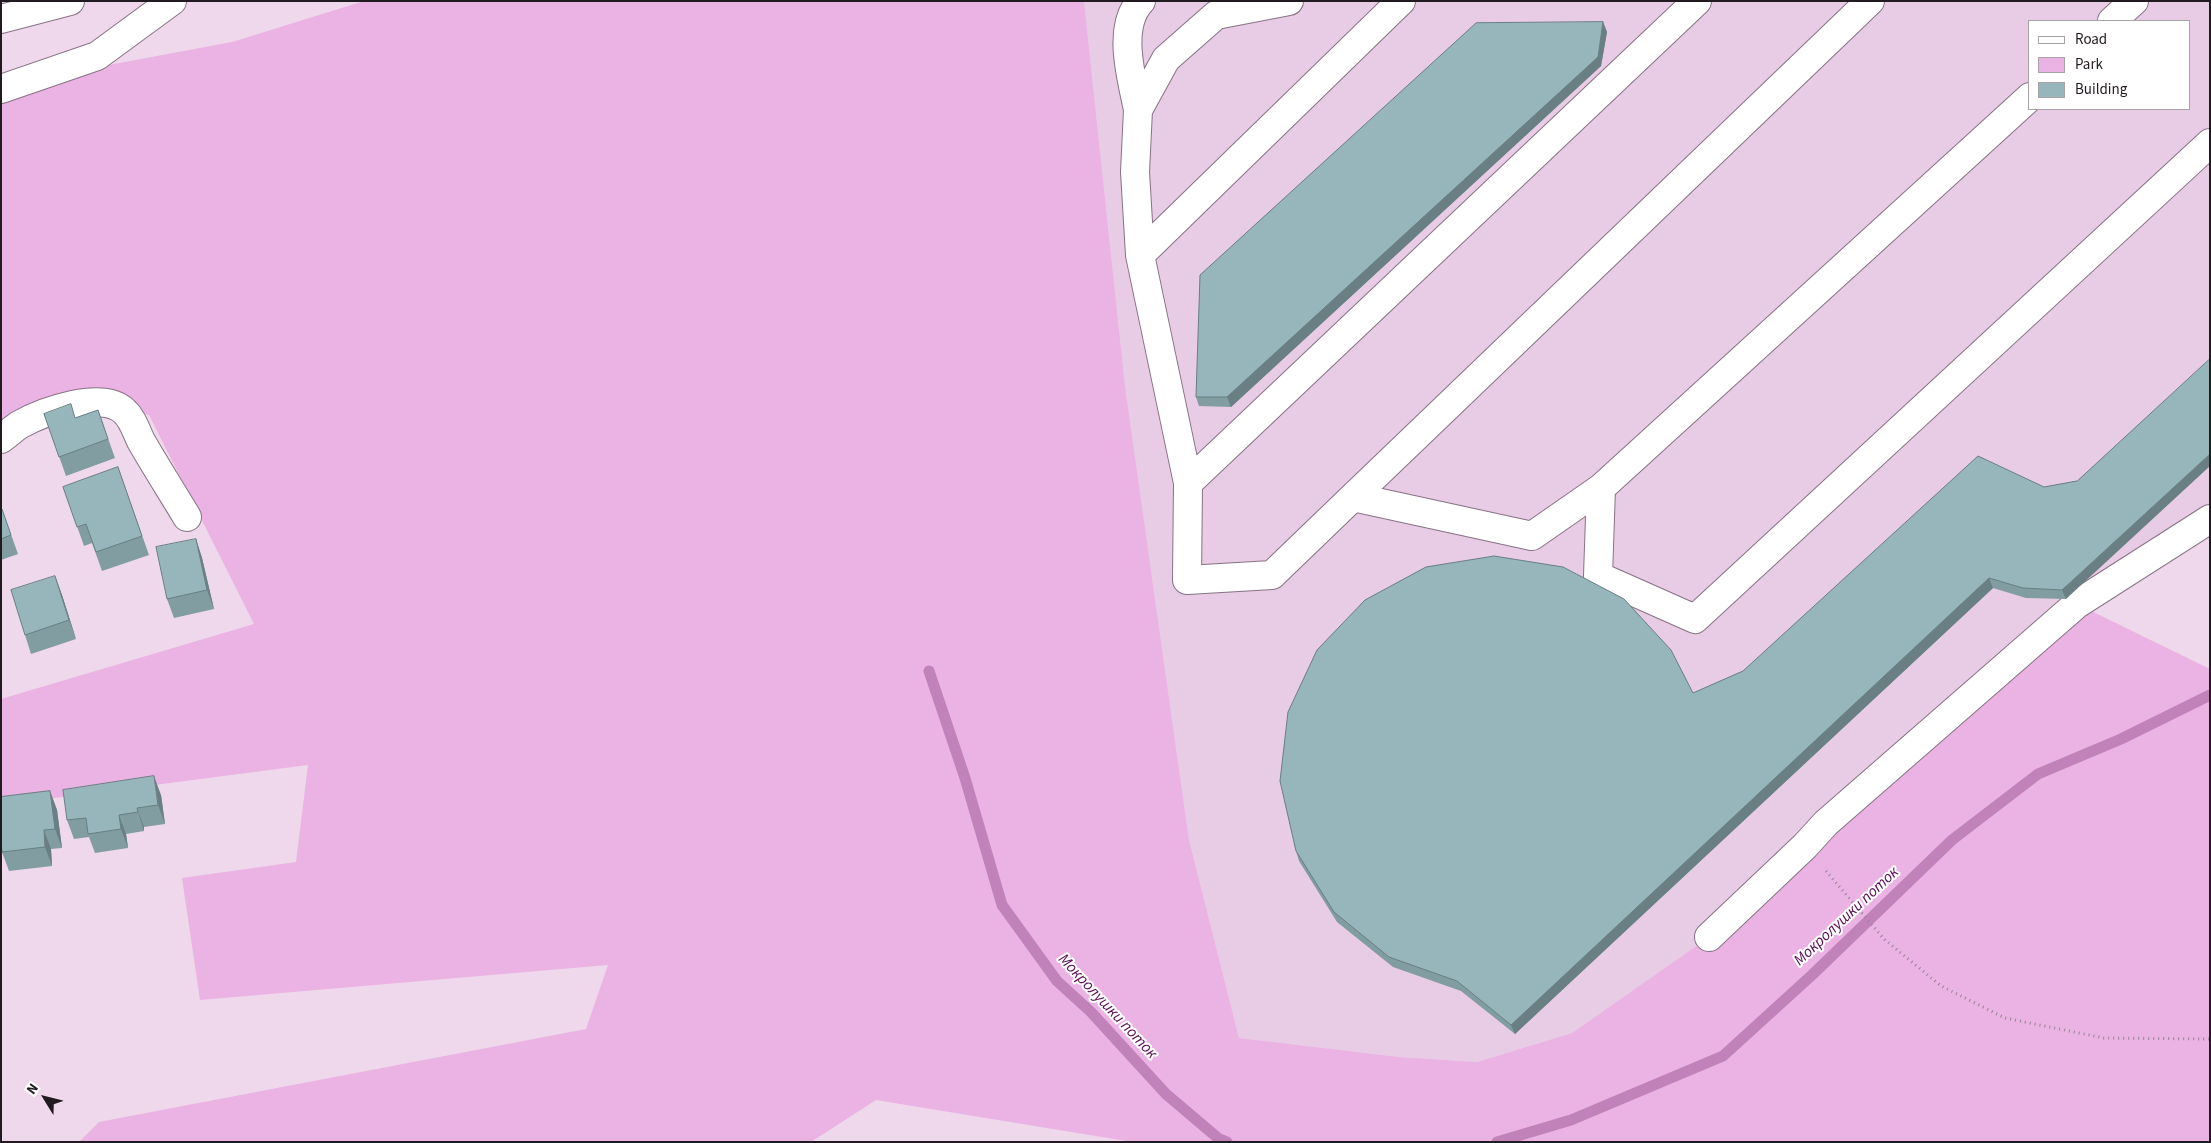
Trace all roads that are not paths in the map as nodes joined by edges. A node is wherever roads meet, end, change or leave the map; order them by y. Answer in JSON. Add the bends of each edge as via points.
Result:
{"nodes":[{"id":1,"x":70,"y":1,"type":"edge"},
{"id":2,"x":172,"y":1,"type":"edge"},
{"id":3,"x":1141,"y":1,"type":"edge"},
{"id":4,"x":1289,"y":1,"type":"edge"},
{"id":5,"x":1402,"y":1,"type":"edge"},
{"id":6,"x":1698,"y":1,"type":"edge"},
{"id":7,"x":1870,"y":1,"type":"edge"},
{"id":8,"x":2134,"y":1,"type":"edge"},
{"id":9,"x":1,"y":20,"type":"edge"},
{"id":10,"x":2113,"y":20,"type":"edge"},
{"id":11,"x":1,"y":90,"type":"edge"},
{"id":12,"x":2028,"y":99,"type":"edge"},
{"id":13,"x":1138,"y":110,"type":"junction"},
{"id":14,"x":2209,"y":146,"type":"edge"},
{"id":15,"x":1140,"y":255,"type":"junction"},
{"id":16,"x":1,"y":439,"type":"edge"},
{"id":17,"x":1188,"y":483,"type":"junction"},
{"id":18,"x":1600,"y":488,"type":"junction"},
{"id":19,"x":1353,"y":497,"type":"junction"},
{"id":20,"x":187,"y":517,"type":"dead end"},
{"id":21,"x":2210,"y":519,"type":"edge"},
{"id":22,"x":1709,"y":937,"type":"dead end"}],
"edges":[{"from":1,"to":9,"type":"main road"},
{"from":2,"to":11,"type":"main road","via":[[97,56]]},
{"from":3,"to":13,"type":"main road","via":[[1135,8],[1126,48]]},
{"from":4,"to":13,"type":"main road","via":[[1216,15],[1166,59]]},
{"from":5,"to":15,"type":"main road"},
{"from":6,"to":17,"type":"main road"},
{"from":7,"to":19,"type":"main road"},
{"from":8,"to":10,"type":"main road"},
{"from":12,"to":18,"type":"main road"},
{"from":13,"to":15,"type":"main road","via":[[1135,172]]},
{"from":14,"to":18,"type":"main road","via":[[1695,619],[1598,576]]},
{"from":15,"to":17,"type":"main road"},
{"from":16,"to":20,"type":"main road","via":[[18,425],[74,405],[102,402],[116,405],[132,421],[140,440]]},
{"from":17,"to":19,"type":"main road","via":[[1187,580],[1272,575]]},
{"from":18,"to":19,"type":"main road","via":[[1532,536]]},
{"from":21,"to":22,"type":"main road","via":[[2077,604],[1826,823]]}]}
